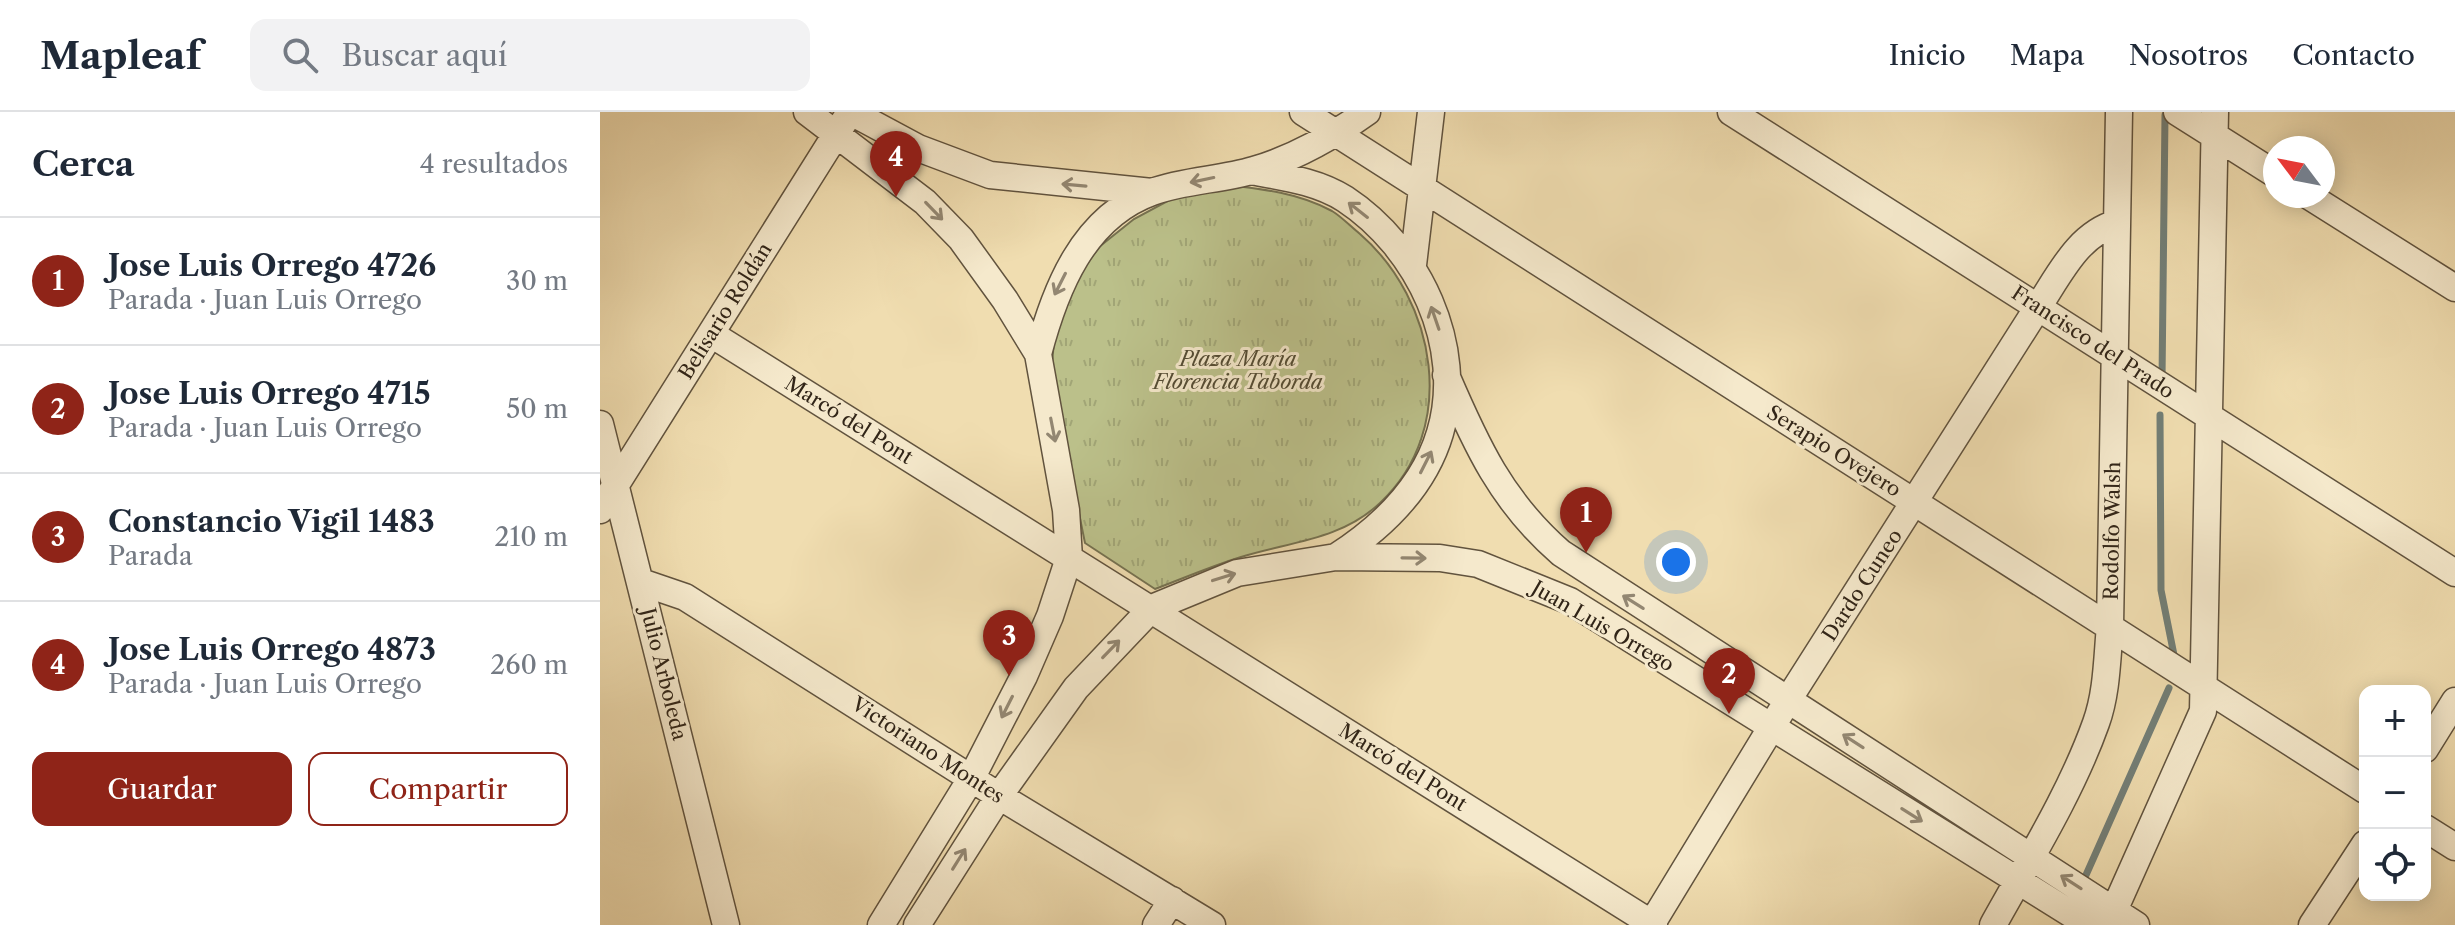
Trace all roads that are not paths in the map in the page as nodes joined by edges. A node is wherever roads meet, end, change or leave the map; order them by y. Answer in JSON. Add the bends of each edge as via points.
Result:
{"nodes":[{"id":1,"x":807,"y":112,"type":"edge"},
{"id":2,"x":1303,"y":112,"type":"edge"},
{"id":3,"x":1367,"y":112,"type":"edge"},
{"id":4,"x":1431,"y":112,"type":"edge"},
{"id":5,"x":1731,"y":112,"type":"edge"},
{"id":6,"x":2119,"y":112,"type":"edge"},
{"id":7,"x":2177,"y":112,"type":"edge"},
{"id":8,"x":846,"y":119,"type":"edge"},
{"id":9,"x":2215,"y":124,"type":"edge"},
{"id":10,"x":1336,"y":133,"type":"junction"},
{"id":11,"x":2263,"y":164,"type":"edge"},
{"id":12,"x":1251,"y":171,"type":"junction"},
{"id":13,"x":1420,"y":188,"type":"junction"},
{"id":14,"x":1152,"y":192,"type":"junction"},
{"id":15,"x":2328,"y":208,"type":"edge"},
{"id":16,"x":2117,"y":223,"type":"junction"},
{"id":17,"x":1413,"y":265,"type":"junction"},
{"id":18,"x":2455,"y":288,"type":"edge"},
{"id":19,"x":2038,"y":307,"type":"junction"},
{"id":20,"x":711,"y":334,"type":"junction"},
{"id":21,"x":1038,"y":354,"type":"junction"},
{"id":22,"x":2116,"y":358,"type":"junction"},
{"id":23,"x":1446,"y":375,"type":"junction"},
{"id":24,"x":2209,"y":416,"type":"junction"},
{"id":25,"x":600,"y":424,"type":"edge"},
{"id":26,"x":616,"y":484,"type":"junction"},
{"id":27,"x":1915,"y":502,"type":"junction"},
{"id":28,"x":600,"y":510,"type":"edge"},
{"id":29,"x":1336,"y":557,"type":"junction"},
{"id":30,"x":1069,"y":558,"type":"junction"},
{"id":31,"x":2455,"y":573,"type":"edge"},
{"id":32,"x":641,"y":582,"type":"junction"},
{"id":33,"x":1152,"y":608,"type":"junction"},
{"id":34,"x":2110,"y":626,"type":"junction"},
{"id":35,"x":2205,"y":689,"type":"junction"},
{"id":36,"x":1788,"y":700,"type":"junction"},
{"id":37,"x":2455,"y":701,"type":"edge"},
{"id":38,"x":1773,"y":728,"type":"junction"},
{"id":39,"x":2431,"y":739,"type":"edge"},
{"id":40,"x":972,"y":777,"type":"junction"},
{"id":41,"x":2359,"y":786,"type":"edge"},
{"id":42,"x":999,"y":796,"type":"junction"},
{"id":43,"x":2427,"y":829,"type":"edge"},
{"id":44,"x":2455,"y":847,"type":"edge"},
{"id":45,"x":2359,"y":853,"type":"edge"},
{"id":46,"x":2030,"y":856,"type":"junction"},
{"id":47,"x":2017,"y":881,"type":"junction"},
{"id":48,"x":1172,"y":900,"type":"junction"},
{"id":49,"x":2119,"y":920,"type":"edge"},
{"id":50,"x":1652,"y":924,"type":"edge"},
{"id":51,"x":726,"y":925,"type":"edge"},
{"id":52,"x":881,"y":925,"type":"edge"},
{"id":53,"x":917,"y":925,"type":"edge"},
{"id":54,"x":1156,"y":925,"type":"edge"},
{"id":55,"x":1212,"y":925,"type":"edge"},
{"id":56,"x":1993,"y":925,"type":"edge"},
{"id":57,"x":2089,"y":925,"type":"edge"},
{"id":58,"x":2312,"y":925,"type":"edge"}],
"edges":[{"from":1,"to":8,"type":"street"},
{"from":2,"to":10,"type":"street","name":"Serapio Ovejero"},
{"from":3,"to":10,"type":"street"},
{"from":4,"to":13,"type":"street"},
{"from":5,"to":19,"type":"street","name":"Francisco del Prado"},
{"from":6,"to":16,"type":"street","name":"Rodolfo Walsh"},
{"from":7,"to":9,"type":"street"},
{"from":14,"to":8,"type":"street","one_way":true,"via":[[990,175]]},
{"from":8,"to":20,"type":"street","name":"Belisario Roldán"},
{"from":8,"to":21,"type":"street","one_way":true,"via":[[893,174],[961,239]]},
{"from":9,"to":11,"type":"street"},
{"from":9,"to":24,"type":"street"},
{"from":10,"to":12,"type":"street"},
{"from":10,"to":13,"type":"street","name":"Serapio Ovejero"},
{"from":12,"to":14,"type":"street","one_way":true},
{"from":17,"to":12,"type":"street","one_way":true,"via":[[1376,224],[1343,198],[1306,181]]},
{"from":13,"to":17,"type":"street"},
{"from":13,"to":27,"type":"street","name":"Serapio Ovejero"},
{"from":14,"to":21,"type":"street","one_way":true,"via":[[1107,221],[1070,265],[1052,299]]},
{"from":15,"to":18,"type":"street"},
{"from":16,"to":19,"type":"street","name":"Dardo Cuneo","via":[[2095,229]]},
{"from":16,"to":22,"type":"street","name":"Rodolfo Walsh"},
{"from":23,"to":17,"type":"street","one_way":true,"via":[[1439,329]]},
{"from":19,"to":22,"type":"street","name":"Francisco del Prado"},
{"from":19,"to":27,"type":"street","name":"Dardo Cuneo"},
{"from":20,"to":26,"type":"street","name":"Belisario Roldán"},
{"from":20,"to":30,"type":"street","name":"Marcó del Pont"},
{"from":21,"to":30,"type":"street","one_way":true,"via":[[1055,439]]},
{"from":22,"to":24,"type":"street","name":"Francisco del Prado"},
{"from":22,"to":34,"type":"street","name":"Rodolfo Walsh"},
{"from":29,"to":23,"type":"street","one_way":true,"via":[[1396,510],[1420,474],[1440,435]]},
{"from":36,"to":23,"type":"street","name":"Juan Luis Orrego","one_way":true,"via":[[1587,573],[1532,528],[1501,489]]},
{"from":24,"to":31,"type":"street","name":"Francisco del Prado"},
{"from":24,"to":35,"type":"street"},
{"from":25,"to":26,"type":"street","name":"Julio Arboleda"},
{"from":26,"to":28,"type":"street","name":"Belisario Roldán"},
{"from":26,"to":32,"type":"street","name":"Julio Arboleda"},
{"from":27,"to":34,"type":"street","name":"Serapio Ovejero"},
{"from":27,"to":36,"type":"street","name":"Dardo Cuneo"},
{"from":33,"to":29,"type":"street","name":"Juan Luis Orrego","one_way":true,"via":[[1237,573]]},
{"from":29,"to":38,"type":"street","name":"Juan Luis Orrego","one_way":true,"via":[[1440,558],[1527,581],[1570,601]]},
{"from":30,"to":33,"type":"street","name":"Marcó del Pont"},
{"from":30,"to":40,"type":"street","one_way":true,"via":[[1045,628]]},
{"from":32,"to":40,"type":"street","name":"Victoriano Montes","via":[[685,597]]},
{"from":32,"to":51,"type":"street","name":"Julio Arboleda"},
{"from":42,"to":33,"type":"street","one_way":true,"via":[[1076,688]]},
{"from":33,"to":50,"type":"street","name":"Marcó del Pont"},
{"from":34,"to":35,"type":"street","name":"Serapio Ovejero"},
{"from":34,"to":46,"type":"street","name":"Rodolfo Walsh","via":[[2097,721]]},
{"from":35,"to":41,"type":"street","name":"Serapio Ovejero"},
{"from":35,"to":49,"type":"street","via":[[2197,731]]},
{"from":36,"to":38,"type":"street","name":"Dardo Cuneo"},
{"from":46,"to":36,"type":"street","name":"Juan Luis Orrego","one_way":true},
{"from":37,"to":39,"type":"street"},
{"from":38,"to":47,"type":"street","name":"Juan Luis Orrego","one_way":true},
{"from":38,"to":50,"type":"street","name":"Dardo Cuneo"},
{"from":40,"to":42,"type":"street","name":"Victoriano Montes"},
{"from":40,"to":52,"type":"street"},
{"from":42,"to":48,"type":"street","name":"Victoriano Montes"},
{"from":53,"to":42,"type":"street","one_way":true},
{"from":43,"to":44,"type":"street"},
{"from":45,"to":58,"type":"street"},
{"from":46,"to":47,"type":"street","name":"Rodolfo Walsh"},
{"from":49,"to":46,"type":"street","name":"Juan Luis Orrego","one_way":true},
{"from":47,"to":56,"type":"street","name":"Rodolfo Walsh"},
{"from":47,"to":57,"type":"street","name":"Juan Luis Orrego"},
{"from":48,"to":54,"type":"street"},
{"from":48,"to":55,"type":"street","name":"Victoriano Montes"}]}
